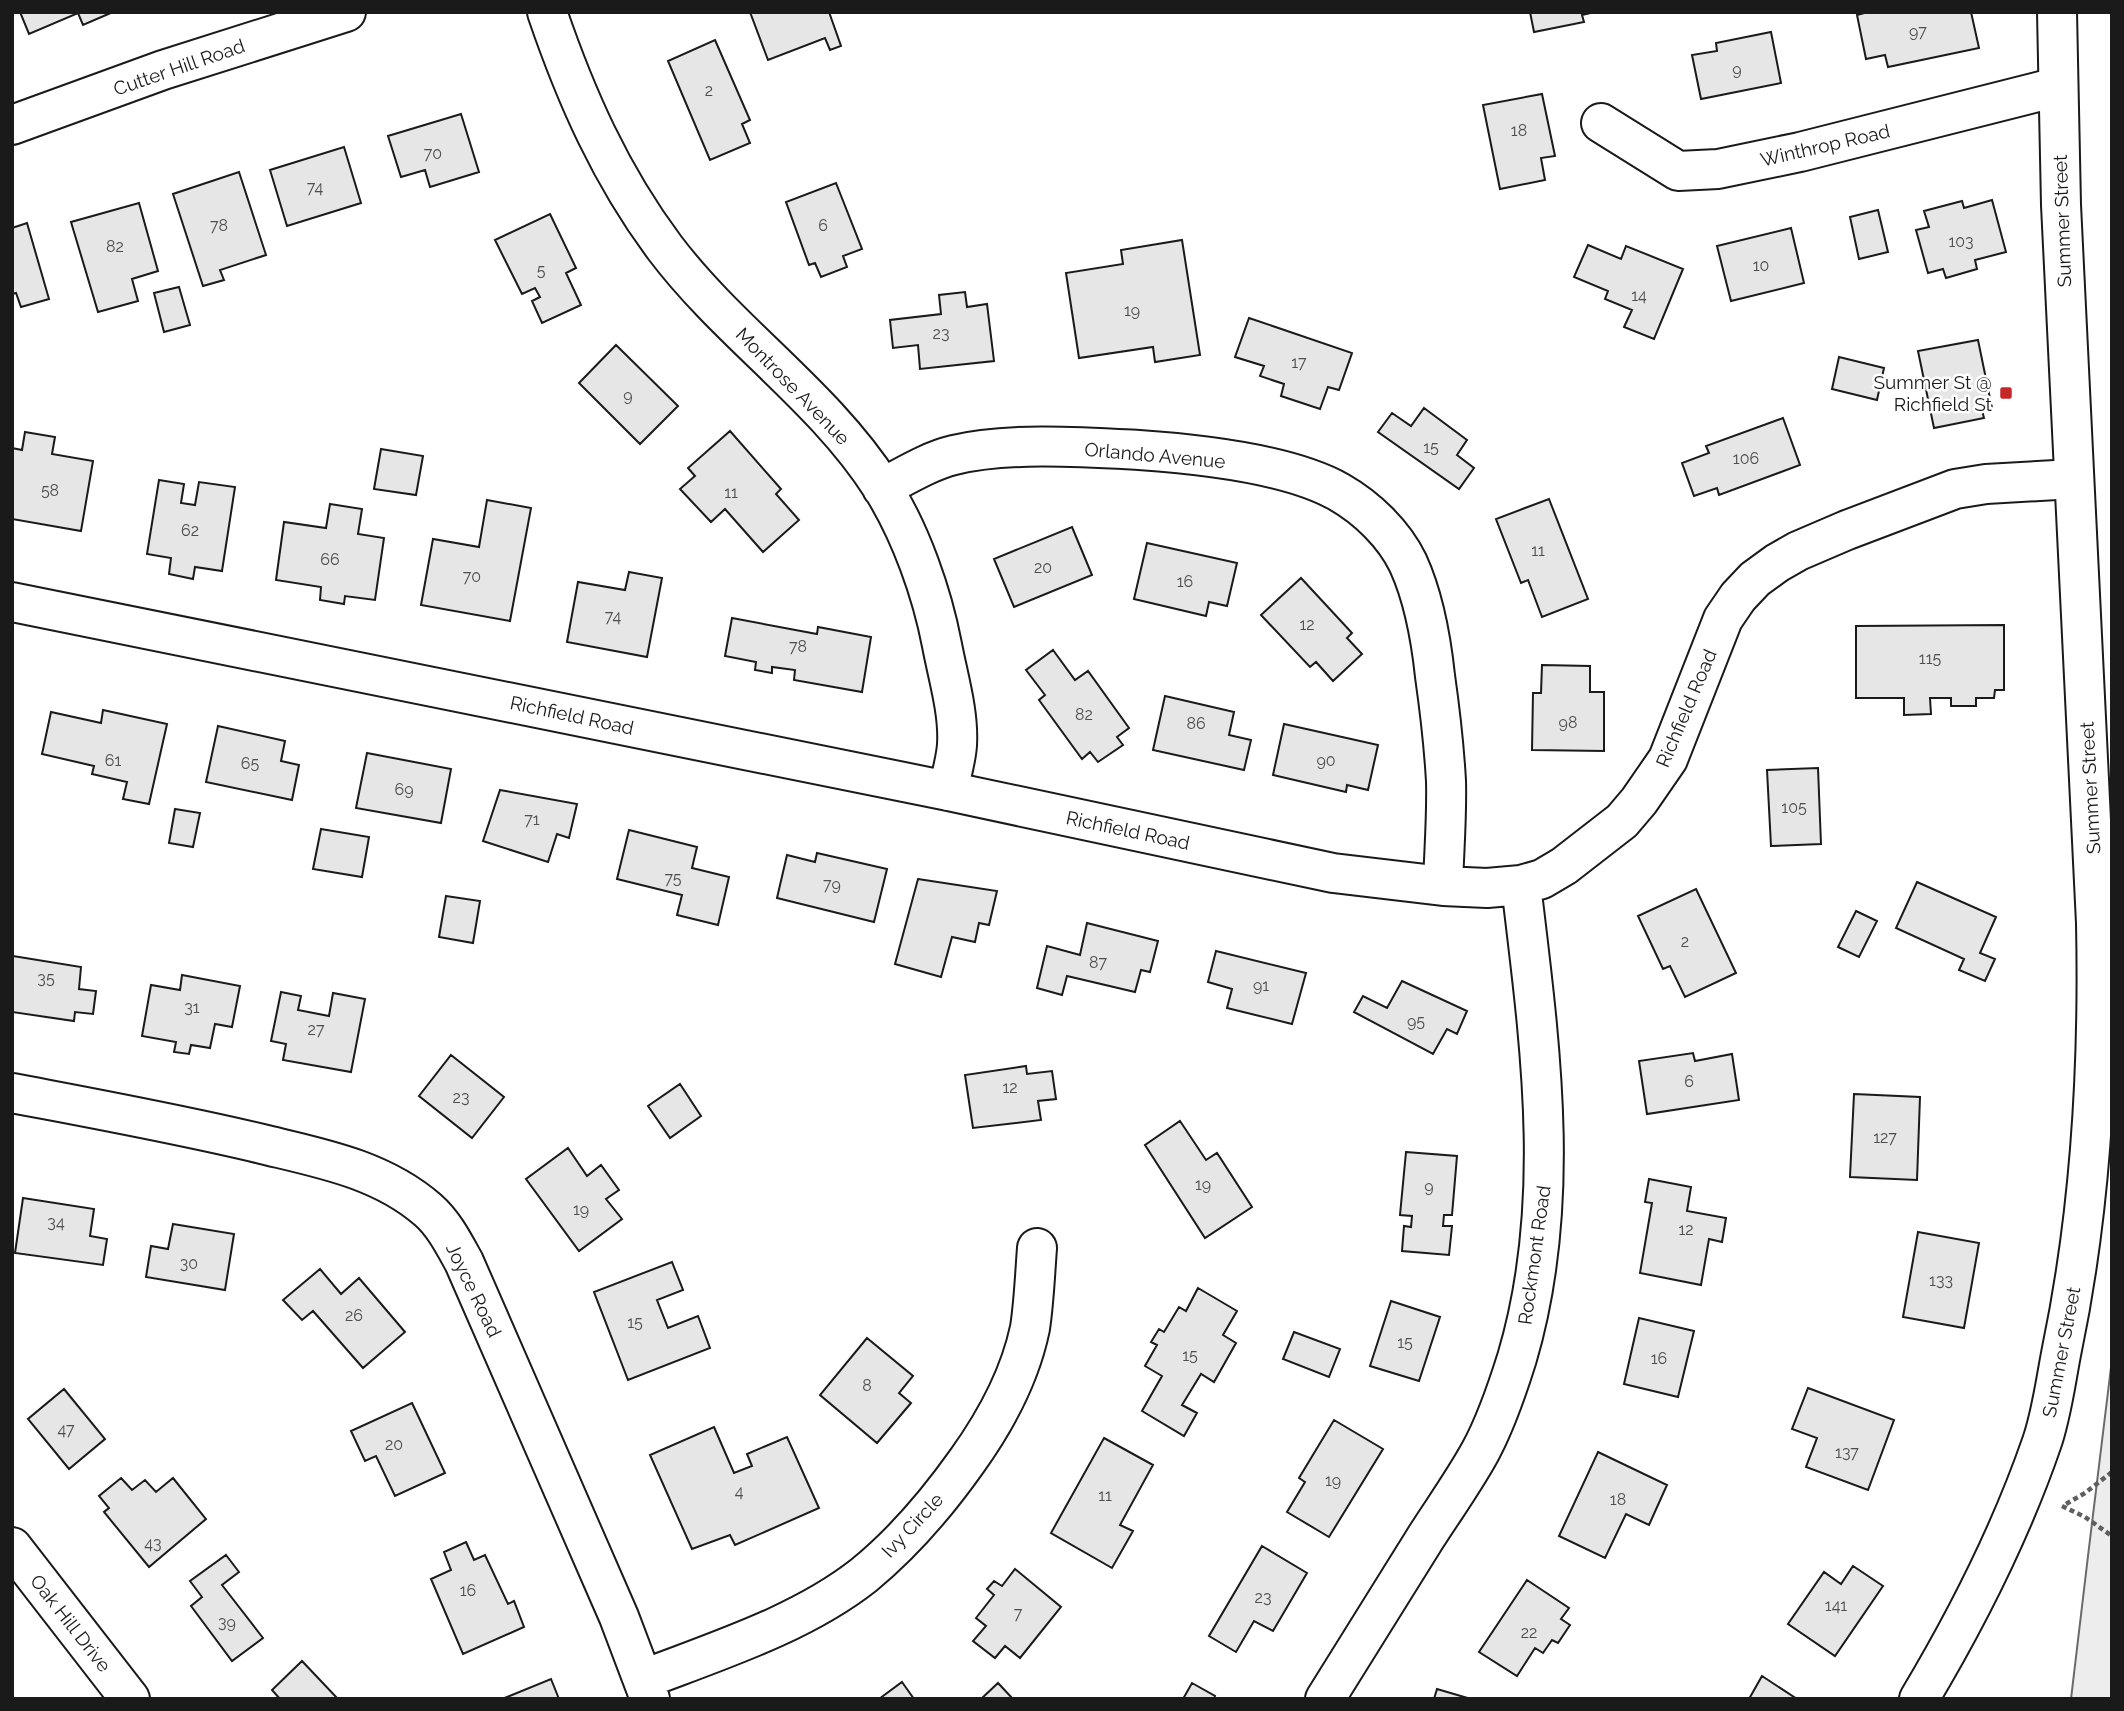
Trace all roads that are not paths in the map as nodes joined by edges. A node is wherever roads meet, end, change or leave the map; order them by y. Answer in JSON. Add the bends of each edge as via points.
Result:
{"nodes":[{"id":1,"x":346,"y":12,"type":"edge"},
{"id":2,"x":547,"y":12,"type":"edge"},
{"id":3,"x":2057,"y":12,"type":"edge"},
{"id":4,"x":2057,"y":87,"type":"junction"},
{"id":5,"x":1601,"y":123,"type":"dead end"},
{"id":6,"x":12,"y":125,"type":"edge"},
{"id":7,"x":2074,"y":478,"type":"junction"},
{"id":8,"x":882,"y":488,"type":"junction"},
{"id":9,"x":12,"y":602,"type":"edge"},
{"id":10,"x":948,"y":791,"type":"junction"},
{"id":11,"x":1521,"y":885,"type":"junction"},
{"id":12,"x":1443,"y":887,"type":"junction"},
{"id":13,"x":12,"y":1093,"type":"edge"},
{"id":14,"x":1037,"y":1248,"type":"dead end"},
{"id":15,"x":12,"y":1547,"type":"edge"},
{"id":16,"x":647,"y":1689,"type":"edge"},
{"id":17,"x":130,"y":1699,"type":"edge"},
{"id":18,"x":1325,"y":1699,"type":"edge"},
{"id":19,"x":1919,"y":1699,"type":"edge"}],
"edges":[{"from":1,"to":6,"type":"street","name":"Cutter Hill Road","via":[[163,70]]},
{"from":2,"to":8,"type":"street","name":"Montrose Avenue","via":[[587,119],[643,218],[711,300],[842,434]]},
{"from":3,"to":4,"type":"street","name":"Summer Street"},
{"from":4,"to":5,"type":"street","name":"Winthrop Road","via":[[1718,169],[1678,171]]},
{"from":4,"to":7,"type":"street","name":"Summer Street"},
{"from":7,"to":11,"type":"street","name":"Richfield Road","via":[[1955,489],[1798,551],[1755,579],[1723,619],[1668,759],[1639,801],[1603,838],[1564,866]]},
{"from":7,"to":19,"type":"street","name":"Summer Street","via":[[2098,1011],[2073,1295],[2043,1439],[2012,1522]]},
{"from":8,"to":10,"type":"street","name":"Montrose Avenue","via":[[918,562],[938,625],[957,734]]},
{"from":8,"to":12,"type":"street","name":"Orlando Avenue","via":[[954,455],[1021,447],[1182,453],[1300,476],[1340,493],[1370,514],[1408,564],[1432,649],[1446,784]]},
{"from":9,"to":10,"type":"street","name":"Richfield Road"},
{"from":10,"to":12,"type":"street","name":"Richfield Road","via":[[1333,873]]},
{"from":11,"to":12,"type":"street","name":"Richfield Road"},
{"from":11,"to":18,"type":"street","name":"Rockmont Road","via":[[1541,1059],[1545,1144],[1543,1216],[1523,1338],[1481,1451]]},
{"from":13,"to":16,"type":"street","name":"Joyce Road","via":[[210,1132],[340,1164],[379,1178],[428,1210],[464,1262]]},
{"from":14,"to":16,"type":"street","name":"Ivy Circle","via":[[1030,1328],[1013,1380],[988,1432],[913,1528],[863,1575],[814,1606]]},
{"from":15,"to":17,"type":"street","name":"Oak Hill Drive"}]}
